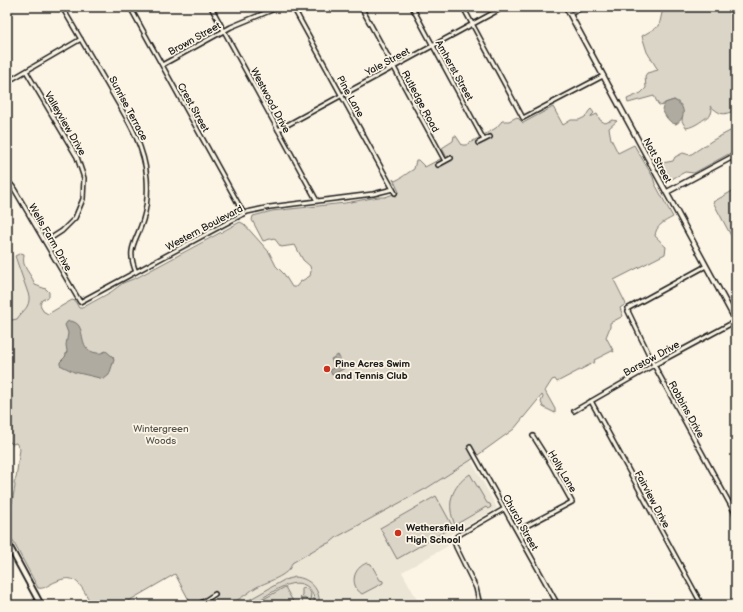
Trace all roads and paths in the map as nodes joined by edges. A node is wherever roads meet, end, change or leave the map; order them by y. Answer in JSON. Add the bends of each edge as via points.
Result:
{"nodes":[{"id":1,"x":11,"y":7,"type":"edge"},
{"id":2,"x":62,"y":7,"type":"edge"},
{"id":3,"x":130,"y":7,"type":"edge"},
{"id":4,"x":211,"y":7,"type":"edge"},
{"id":5,"x":279,"y":7,"type":"edge"},
{"id":6,"x":293,"y":7,"type":"edge"},
{"id":7,"x":361,"y":7,"type":"edge"},
{"id":8,"x":412,"y":7,"type":"edge"},
{"id":9,"x":463,"y":7,"type":"edge"},
{"id":10,"x":504,"y":7,"type":"edge"},
{"id":11,"x":566,"y":7,"type":"edge"},
{"id":12,"x":583,"y":7,"type":"edge"},
{"id":13,"x":7,"y":9,"type":"edge"},
{"id":14,"x":570,"y":14,"type":"junction"},
{"id":15,"x":472,"y":24,"type":"junction"},
{"id":16,"x":224,"y":30,"type":"junction"},
{"id":17,"x":80,"y":39,"type":"junction"},
{"id":18,"x":433,"y":46,"type":"junction"},
{"id":19,"x":162,"y":65,"type":"junction"},
{"id":20,"x":394,"y":67,"type":"junction"},
{"id":21,"x":26,"y":71,"type":"junction"},
{"id":22,"x":603,"y":76,"type":"junction"},
{"id":23,"x":7,"y":82,"type":"edge"},
{"id":24,"x":342,"y":95,"type":"junction"},
{"id":25,"x":278,"y":130,"type":"junction"},
{"id":26,"x":490,"y":137,"type":"dead end"},
{"id":27,"x":484,"y":140,"type":"junction"},
{"id":28,"x":478,"y":143,"type":"dead end"},
{"id":29,"x":736,"y":155,"type":"edge"},
{"id":30,"x":451,"y":158,"type":"dead end"},
{"id":31,"x":445,"y":161,"type":"junction"},
{"id":32,"x":438,"y":165,"type":"dead end"},
{"id":33,"x":7,"y":180,"type":"edge"},
{"id":34,"x":393,"y":189,"type":"junction"},
{"id":35,"x":667,"y":192,"type":"junction"},
{"id":36,"x":395,"y":193,"type":"dead end"},
{"id":37,"x":317,"y":201,"type":"junction"},
{"id":38,"x":244,"y":214,"type":"junction"},
{"id":39,"x":45,"y":242,"type":"junction"},
{"id":40,"x":706,"y":266,"type":"junction"},
{"id":41,"x":136,"y":272,"type":"junction"},
{"id":42,"x":80,"y":302,"type":"joint"},
{"id":43,"x":736,"y":321,"type":"edge"},
{"id":44,"x":654,"y":365,"type":"junction"},
{"id":45,"x":591,"y":401,"type":"junction"},
{"id":46,"x":574,"y":411,"type":"dead end"},
{"id":47,"x":533,"y":436,"type":"dead end"},
{"id":48,"x":470,"y":447,"type":"dead end"},
{"id":49,"x":504,"y":508,"type":"junction"},
{"id":50,"x":736,"y":515,"type":"edge"},
{"id":51,"x":517,"y":531,"type":"junction"},
{"id":52,"x":7,"y":542,"type":"edge"},
{"id":53,"x":215,"y":594,"type":"dead end"},
{"id":54,"x":41,"y":605,"type":"edge"},
{"id":55,"x":198,"y":605,"type":"edge"},
{"id":56,"x":480,"y":605,"type":"edge"},
{"id":57,"x":558,"y":605,"type":"edge"},
{"id":58,"x":702,"y":605,"type":"edge"}],
"edges":[{"from":1,"to":13,"type":"street"},
{"from":2,"to":17,"type":"street","name":"Sunrise Terrace"},
{"from":3,"to":19,"type":"street","name":"Crest Street"},
{"from":4,"to":16,"type":"street","name":"Westwood Drive"},
{"from":5,"to":16,"type":"street","name":"Brown Street"},
{"from":6,"to":24,"type":"street","name":"Pine Lane"},
{"from":7,"to":20,"type":"street","name":"Rutledge Road"},
{"from":8,"to":18,"type":"street","name":"Amherst Street"},
{"from":9,"to":15,"type":"street"},
{"from":10,"to":15,"type":"street","name":"Yale Street"},
{"from":11,"to":14,"type":"street","name":"Nott Street"},
{"from":12,"to":14,"type":"street"},
{"from":14,"to":22,"type":"street","name":"Nott Street"},
{"from":15,"to":18,"type":"street","name":"Yale Street"},
{"from":15,"to":22,"type":"street","via":[[524,118]]},
{"from":16,"to":19,"type":"street","name":"Brown Street"},
{"from":16,"to":25,"type":"street","name":"Westwood Drive"},
{"from":17,"to":21,"type":"street"},
{"from":17,"to":41,"type":"street","name":"Sunrise Terrace","via":[[133,130],[145,162],[148,182],[145,209],[131,254]]},
{"from":18,"to":20,"type":"street","name":"Yale Street"},
{"from":18,"to":27,"type":"street","name":"Amherst Street"},
{"from":19,"to":38,"type":"street","name":"Crest Street"},
{"from":20,"to":24,"type":"street","name":"Yale Street"},
{"from":20,"to":31,"type":"street","name":"Rutledge Road"},
{"from":21,"to":23,"type":"street"},
{"from":21,"to":39,"type":"street","name":"Valleyview Drive","via":[[77,157],[84,178],[83,199],[75,218],[64,230]]},
{"from":22,"to":35,"type":"street","name":"Nott Street"},
{"from":24,"to":25,"type":"street","name":"Yale Street"},
{"from":24,"to":34,"type":"street","name":"Pine Lane"},
{"from":25,"to":37,"type":"street","name":"Westwood Drive"},
{"from":26,"to":27,"type":"street"},
{"from":27,"to":28,"type":"street"},
{"from":29,"to":35,"type":"street"},
{"from":30,"to":31,"type":"street"},
{"from":31,"to":32,"type":"street"},
{"from":33,"to":39,"type":"street","name":"Wells Farm Drive"},
{"from":34,"to":36,"type":"street","name":"Pine Lane"},
{"from":34,"to":37,"type":"street","name":"Western Boulevard","via":[[371,195]]},
{"from":35,"to":40,"type":"street","name":"Nott Street"},
{"from":37,"to":38,"type":"street","name":"Western Boulevard","via":[[270,207]]},
{"from":38,"to":41,"type":"street","name":"Western Boulevard"},
{"from":39,"to":42,"type":"street","name":"Wells Farm Drive"},
{"from":40,"to":43,"type":"street","name":"Nott Street"},
{"from":40,"to":44,"type":"street","name":"Robbins Drive","via":[[626,309]]},
{"from":41,"to":42,"type":"street","name":"Western Boulevard"},
{"from":43,"to":44,"type":"street","name":"Barstow Drive"},
{"from":44,"to":45,"type":"street","name":"Barstow Drive"},
{"from":44,"to":50,"type":"street","name":"Robbins Drive"},
{"from":45,"to":46,"type":"street","name":"Barstow Drive"},
{"from":45,"to":58,"type":"street","name":"Fairview Drive"},
{"from":47,"to":51,"type":"street","name":"Holly Lane","via":[[572,502]]},
{"from":48,"to":49,"type":"street","name":"Church Street"},
{"from":49,"to":51,"type":"street","name":"Church Street"},
{"from":49,"to":56,"type":"street","via":[[457,536],[454,541],[476,588]]},
{"from":51,"to":57,"type":"street","name":"Church Street"},
{"from":52,"to":54,"type":"main road"},
{"from":53,"to":55,"type":"street"}]}
